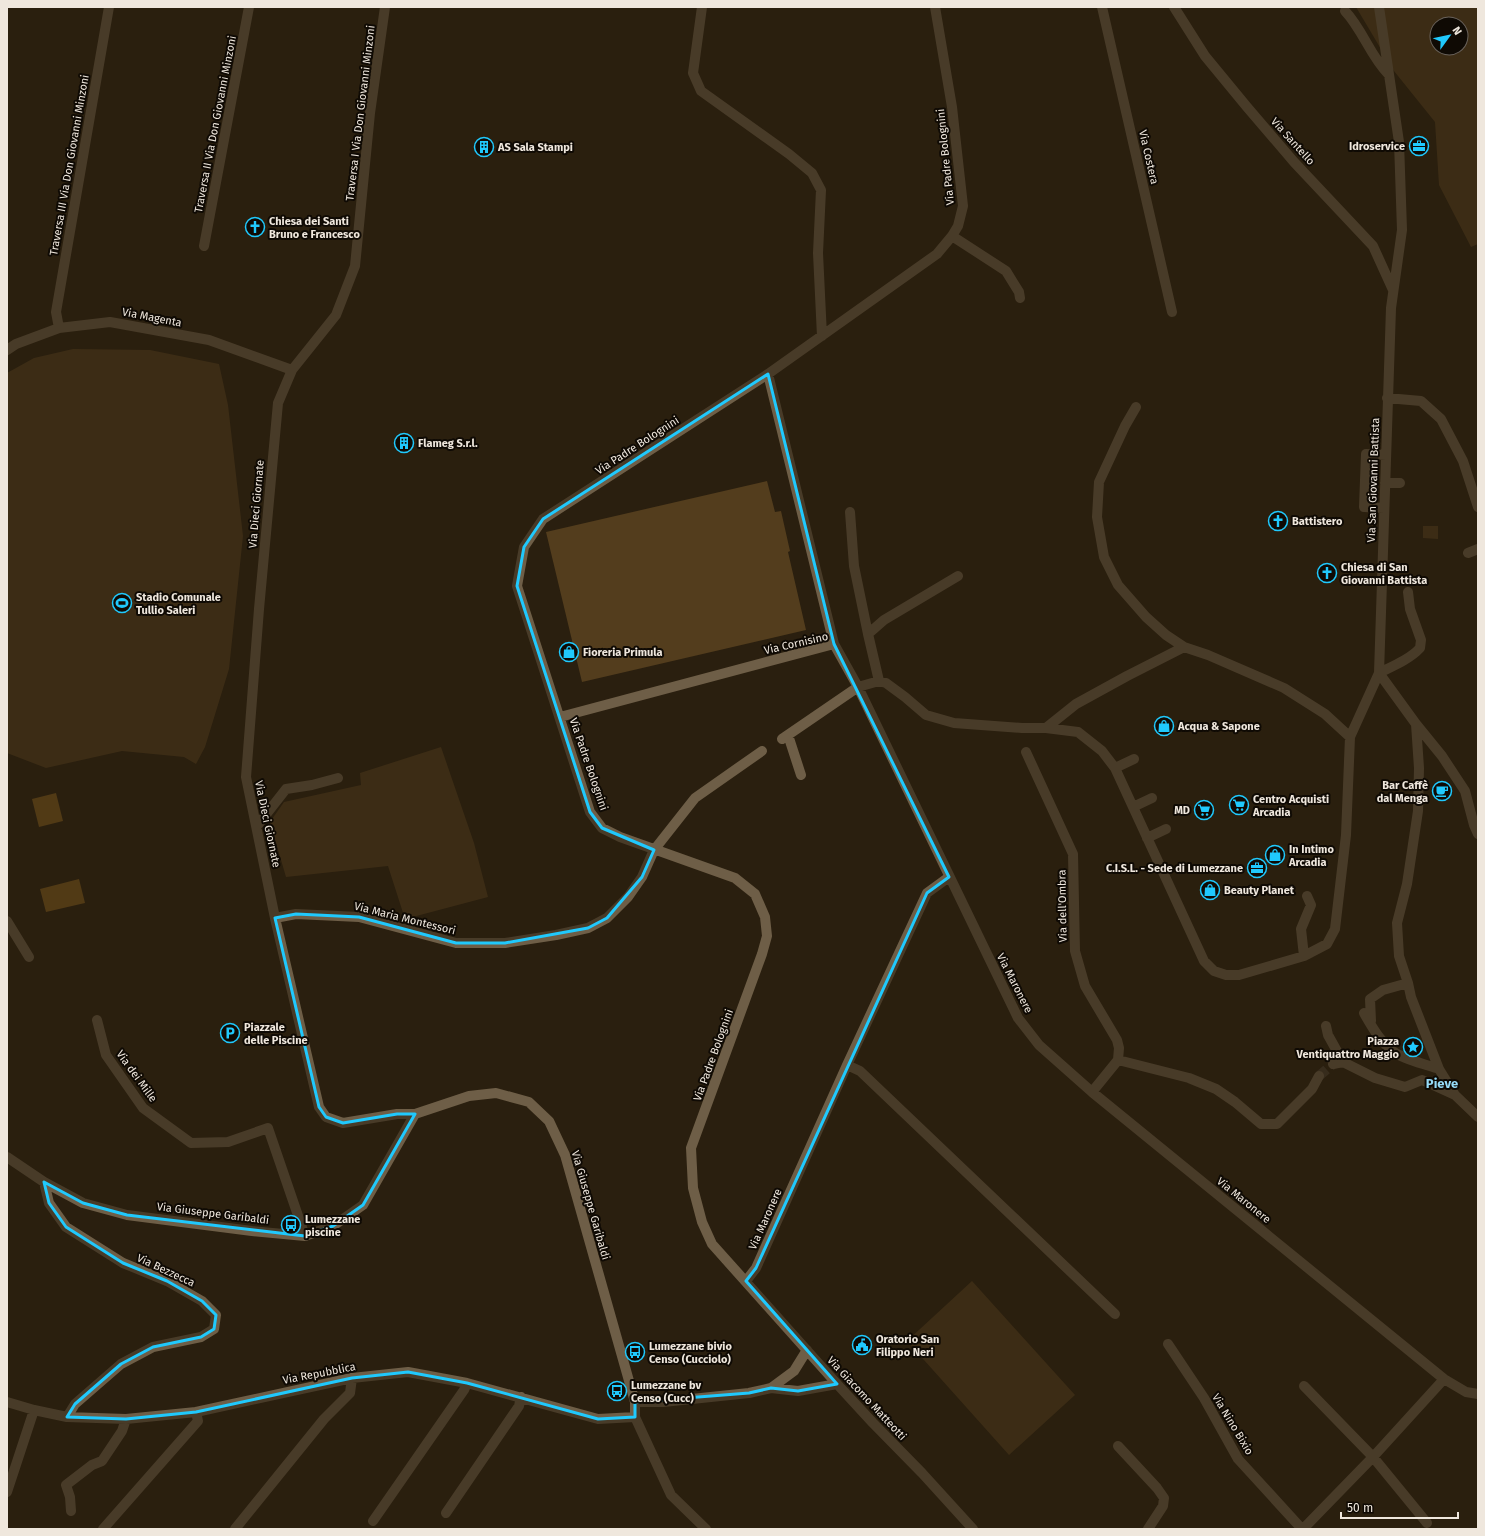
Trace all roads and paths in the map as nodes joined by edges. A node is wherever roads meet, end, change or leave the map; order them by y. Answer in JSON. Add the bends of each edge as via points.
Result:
{"nodes":[{"id":1,"x":109,"y":7,"type":"edge"},
{"id":2,"x":249,"y":7,"type":"edge"},
{"id":3,"x":385,"y":7,"type":"edge"},
{"id":4,"x":702,"y":7,"type":"edge"},
{"id":5,"x":935,"y":7,"type":"edge"},
{"id":6,"x":1102,"y":7,"type":"edge"},
{"id":7,"x":1174,"y":7,"type":"edge"},
{"id":8,"x":1379,"y":7,"type":"edge"},
{"id":9,"x":1345,"y":11,"type":"dead end"},
{"id":10,"x":1389,"y":75,"type":"junction"},
{"id":11,"x":952,"y":236,"type":"junction"},
{"id":12,"x":204,"y":246,"type":"dead end"},
{"id":13,"x":1393,"y":290,"type":"junction"},
{"id":14,"x":1020,"y":298,"type":"dead end"},
{"id":15,"x":1172,"y":312,"type":"dead end"},
{"id":16,"x":59,"y":328,"type":"junction"},
{"id":17,"x":822,"y":336,"type":"junction"},
{"id":18,"x":7,"y":350,"type":"edge"},
{"id":19,"x":292,"y":370,"type":"junction"},
{"id":20,"x":768,"y":374,"type":"junction"},
{"id":21,"x":1387,"y":398,"type":"junction"},
{"id":22,"x":1136,"y":408,"type":"dead end"},
{"id":23,"x":1386,"y":455,"type":"junction"},
{"id":24,"x":1385,"y":483,"type":"junction"},
{"id":25,"x":1400,"y":483,"type":"dead end"},
{"id":26,"x":1478,"y":507,"type":"edge"},
{"id":27,"x":1384,"y":508,"type":"junction"},
{"id":28,"x":850,"y":512,"type":"dead end"},
{"id":29,"x":1478,"y":549,"type":"edge"},
{"id":30,"x":1468,"y":553,"type":"dead end"},
{"id":31,"x":958,"y":576,"type":"dead end"},
{"id":32,"x":1408,"y":592,"type":"dead end"},
{"id":33,"x":868,"y":634,"type":"junction"},
{"id":34,"x":834,"y":644,"type":"junction"},
{"id":35,"x":1184,"y":647,"type":"junction"},
{"id":36,"x":1379,"y":673,"type":"junction"},
{"id":37,"x":879,"y":681,"type":"junction"},
{"id":38,"x":858,"y":687,"type":"junction"},
{"id":39,"x":560,"y":717,"type":"junction"},
{"id":40,"x":1416,"y":724,"type":"junction"},
{"id":41,"x":1046,"y":728,"type":"junction"},
{"id":42,"x":1350,"y":737,"type":"junction"},
{"id":43,"x":762,"y":751,"type":"dead end"},
{"id":44,"x":1026,"y":752,"type":"dead end"},
{"id":45,"x":1134,"y":758,"type":"dead end"},
{"id":46,"x":1115,"y":768,"type":"junction"},
{"id":47,"x":801,"y":775,"type":"dead end"},
{"id":48,"x":338,"y":778,"type":"dead end"},
{"id":49,"x":1152,"y":798,"type":"dead end"},
{"id":50,"x":1133,"y":807,"type":"junction"},
{"id":51,"x":257,"y":826,"type":"junction"},
{"id":52,"x":1477,"y":828,"type":"edge"},
{"id":53,"x":1166,"y":829,"type":"dead end"},
{"id":54,"x":1147,"y":838,"type":"junction"},
{"id":55,"x":654,"y":850,"type":"junction"},
{"id":56,"x":949,"y":877,"type":"junction"},
{"id":57,"x":1307,"y":896,"type":"dead end"},
{"id":58,"x":275,"y":918,"type":"junction"},
{"id":59,"x":7,"y":921,"type":"edge"},
{"id":60,"x":1304,"y":956,"type":"junction"},
{"id":61,"x":29,"y":957,"type":"dead end"},
{"id":62,"x":1408,"y":983,"type":"junction"},
{"id":63,"x":1364,"y":1013,"type":"dead end"},
{"id":64,"x":97,"y":1020,"type":"dead end"},
{"id":65,"x":1326,"y":1026,"type":"dead end"},
{"id":66,"x":1372,"y":1027,"type":"junction"},
{"id":67,"x":1118,"y":1060,"type":"junction"},
{"id":68,"x":847,"y":1065,"type":"junction"},
{"id":69,"x":1439,"y":1069,"type":"junction"},
{"id":70,"x":1319,"y":1076,"type":"tunnel mouth"},
{"id":71,"x":1092,"y":1092,"type":"junction"},
{"id":72,"x":1455,"y":1095,"type":"junction"},
{"id":73,"x":415,"y":1114,"type":"junction"},
{"id":74,"x":1478,"y":1117,"type":"edge"},
{"id":75,"x":7,"y":1157,"type":"edge"},
{"id":76,"x":44,"y":1182,"type":"junction"},
{"id":77,"x":305,"y":1236,"type":"junction"},
{"id":78,"x":746,"y":1281,"type":"junction"},
{"id":79,"x":1115,"y":1314,"type":"dead end"},
{"id":80,"x":1168,"y":1344,"type":"dead end"},
{"id":81,"x":807,"y":1350,"type":"junction"},
{"id":82,"x":352,"y":1378,"type":"junction"},
{"id":83,"x":1444,"y":1379,"type":"junction"},
{"id":84,"x":467,"y":1383,"type":"junction"},
{"id":85,"x":837,"y":1384,"type":"junction"},
{"id":86,"x":1304,"y":1386,"type":"dead end"},
{"id":87,"x":771,"y":1388,"type":"junction"},
{"id":88,"x":1478,"y":1394,"type":"edge"},
{"id":89,"x":521,"y":1397,"type":"junction"},
{"id":90,"x":7,"y":1402,"type":"edge"},
{"id":91,"x":635,"y":1402,"type":"junction"},
{"id":92,"x":34,"y":1410,"type":"junction"},
{"id":93,"x":196,"y":1412,"type":"junction"},
{"id":94,"x":67,"y":1417,"type":"junction"},
{"id":95,"x":635,"y":1418,"type":"junction"},
{"id":96,"x":126,"y":1419,"type":"junction"},
{"id":97,"x":1118,"y":1446,"type":"dead end"},
{"id":98,"x":1373,"y":1457,"type":"junction"},
{"id":99,"x":7,"y":1492,"type":"edge"},
{"id":100,"x":71,"y":1511,"type":"dead end"},
{"id":101,"x":446,"y":1513,"type":"dead end"},
{"id":102,"x":372,"y":1521,"type":"dead end"},
{"id":103,"x":1427,"y":1523,"type":"dead end"},
{"id":104,"x":103,"y":1529,"type":"edge"},
{"id":105,"x":235,"y":1529,"type":"edge"},
{"id":106,"x":706,"y":1529,"type":"edge"},
{"id":107,"x":973,"y":1529,"type":"edge"},
{"id":108,"x":1148,"y":1529,"type":"edge"},
{"id":109,"x":1303,"y":1529,"type":"edge"}],
"edges":[{"from":1,"to":16,"type":"street","name":"Traversa III Via Don Giovanni Minzoni","via":[[56,312]]},
{"from":2,"to":12,"type":"street","name":"Traversa II Via Don Giovanni Minzoni"},
{"from":3,"to":19,"type":"street","name":"Traversa I Via Don Giovanni Minzoni","via":[[370,113],[355,266],[336,315]]},
{"from":4,"to":17,"type":"street","via":[[693,72],[701,91],[789,154],[812,173],[821,190],[818,253]]},
{"from":5,"to":11,"type":"street","name":"Via Padre Bolognini","via":[[952,107],[963,206],[958,226]]},
{"from":6,"to":15,"type":"street","name":"Via Costera"},
{"from":7,"to":13,"type":"street","name":"Via Santello","via":[[1205,56],[1247,107],[1294,162],[1373,246]]},
{"from":8,"to":10,"type":"street","name":"Via San Giovanni Battista"},
{"from":9,"to":10,"type":"street","via":[[1354,20],[1374,57]]},
{"from":10,"to":13,"type":"street","name":"Via San Giovanni Battista","via":[[1399,142],[1402,230]]},
{"from":11,"to":14,"type":"street","via":[[1006,271]]},
{"from":11,"to":17,"type":"street","name":"Via Padre Bolognini","via":[[937,254]]},
{"from":13,"to":21,"type":"street","name":"Via San Giovanni Battista"},
{"from":16,"to":18,"type":"street","name":"Via Magenta","via":[[16,344]]},
{"from":16,"to":19,"type":"street","name":"Via Magenta","via":[[110,322],[209,340]]},
{"from":17,"to":20,"type":"street","name":"Via Padre Bolognini"},
{"from":19,"to":51,"type":"street","name":"Via Dieci Giornate","via":[[278,403],[246,777]]},
{"from":20,"to":34,"type":"street"},
{"from":20,"to":39,"type":"street","name":"Via Padre Bolognini","via":[[543,520],[524,547],[517,586]]},
{"from":21,"to":23,"type":"street","name":"Via San Giovanni Battista"},
{"from":21,"to":26,"type":"street","via":[[1421,401],[1441,419],[1463,461]]},
{"from":22,"to":35,"type":"street","via":[[1099,482],[1097,517],[1104,557],[1118,585],[1146,617]]},
{"from":23,"to":24,"type":"street","name":"Via San Giovanni Battista"},
{"from":23,"to":27,"type":"street","via":[[1366,454],[1364,507]]},
{"from":24,"to":25,"type":"street"},
{"from":24,"to":27,"type":"street","name":"Via San Giovanni Battista"},
{"from":27,"to":36,"type":"street","name":"Via San Giovanni Battista"},
{"from":28,"to":33,"type":"street","via":[[854,566]]},
{"from":29,"to":30,"type":"street"},
{"from":31,"to":33,"type":"street","via":[[884,620]]},
{"from":32,"to":36,"type":"street","via":[[1410,609],[1421,640],[1420,648],[1416,653]]},
{"from":33,"to":37,"type":"street"},
{"from":34,"to":38,"type":"street","name":"Via Cornisino"},
{"from":34,"to":39,"type":"street","name":"Via Cornisino"},
{"from":35,"to":41,"type":"street","via":[[1076,704]]},
{"from":35,"to":42,"type":"street","via":[[1284,688],[1325,714]]},
{"from":36,"to":40,"type":"street"},
{"from":36,"to":42,"type":"street"},
{"from":37,"to":38,"type":"street"},
{"from":37,"to":41,"type":"street","via":[[886,683],[926,715],[954,723]]},
{"from":38,"to":47,"type":"street","via":[[785,737]]},
{"from":38,"to":56,"type":"street","name":"Via Cornisino"},
{"from":39,"to":55,"type":"street","name":"Via Padre Bolognini","via":[[590,812],[602,828]]},
{"from":40,"to":52,"type":"street","via":[[1442,756],[1465,791]]},
{"from":40,"to":62,"type":"street","via":[[1418,811],[1407,884],[1397,923],[1399,956]]},
{"from":41,"to":46,"type":"street","via":[[1078,732],[1102,751]]},
{"from":42,"to":60,"type":"street","via":[[1346,835],[1335,929],[1327,944]]},
{"from":43,"to":55,"type":"street","name":"Via Maria Montessori","via":[[695,798]]},
{"from":44,"to":67,"type":"street","name":"Via dell'Ombra","via":[[1073,854],[1075,951],[1084,986],[1117,1040]]},
{"from":45,"to":46,"type":"street"},
{"from":46,"to":50,"type":"street"},
{"from":48,"to":51,"type":"street","via":[[286,789]]},
{"from":49,"to":50,"type":"street"},
{"from":50,"to":54,"type":"street"},
{"from":51,"to":58,"type":"street","name":"Via Dieci Giornate"},
{"from":53,"to":54,"type":"street"},
{"from":54,"to":60,"type":"street","via":[[1204,961],[1214,971],[1226,975],[1239,975]]},
{"from":55,"to":58,"type":"street","name":"Via Maria Montessori","via":[[628,897],[607,918],[588,928],[556,935],[504,943],[456,943],[359,917],[296,914]]},
{"from":55,"to":78,"type":"street","name":"Via Padre Bolognini","via":[[735,878],[755,894],[765,917],[767,936],[762,954],[691,1148],[693,1188],[702,1222],[712,1244]]},
{"from":56,"to":68,"type":"street","name":"Via Maronere","via":[[926,892]]},
{"from":56,"to":71,"type":"street","name":"Via Maronere","via":[[1018,1018],[1039,1045]]},
{"from":57,"to":60,"type":"street","via":[[1311,905],[1301,929]]},
{"from":58,"to":73,"type":"street","name":"Via Dieci Giornate","via":[[320,1107],[326,1116],[343,1123],[397,1114]]},
{"from":59,"to":61,"type":"street"},
{"from":62,"to":66,"type":"street","via":[[1383,990],[1370,999]]},
{"from":62,"to":69,"type":"street"},
{"from":63,"to":66,"type":"street"},
{"from":64,"to":77,"type":"street","name":"Via dei Mille","via":[[106,1055],[143,1108],[191,1143],[228,1142],[268,1128]]},
{"from":65,"to":72,"type":"street","via":[[1338,1063],[1405,1087],[1422,1080]]},
{"from":66,"to":69,"type":"street","via":[[1385,1044],[1397,1054]]},
{"from":67,"to":70,"type":"street","via":[[1189,1078],[1216,1089],[1261,1124],[1277,1124],[1312,1090]]},
{"from":67,"to":71,"type":"street"},
{"from":68,"to":78,"type":"street","name":"Via Maronere","via":[[756,1268]]},
{"from":68,"to":79,"type":"street","via":[[860,1071]]},
{"from":69,"to":72,"type":"street"},
{"from":71,"to":83,"type":"street","name":"Via Maronere"},
{"from":72,"to":74,"type":"street"},
{"from":73,"to":77,"type":"street","name":"Via Giuseppe Garibaldi","via":[[363,1205],[333,1226]]},
{"from":73,"to":91,"type":"street","name":"Via Giuseppe Garibaldi","via":[[469,1096],[496,1093],[529,1102],[549,1121],[565,1155]]},
{"from":75,"to":76,"type":"street","name":"Via Giuseppe Garibaldi"},
{"from":76,"to":77,"type":"street","name":"Via Giuseppe Garibaldi","via":[[83,1203],[127,1215]]},
{"from":76,"to":94,"type":"street","name":"Via Bezzecca","via":[[49,1203],[66,1227],[123,1263],[167,1281],[202,1301],[216,1315],[214,1329],[201,1337],[153,1347],[121,1364],[74,1404]]},
{"from":78,"to":81,"type":"street","name":"Via Giacomo Matteotti"},
{"from":80,"to":109,"type":"street","name":"Via Nino Bixio","via":[[1204,1398],[1238,1459]]},
{"from":81,"to":85,"type":"street","name":"Via Giacomo Matteotti"},
{"from":81,"to":87,"type":"street","via":[[794,1370]]},
{"from":82,"to":84,"type":"street","name":"Via Repubblica","via":[[408,1372]]},
{"from":82,"to":93,"type":"street","name":"Via Repubblica"},
{"from":82,"to":105,"type":"street","via":[[350,1393],[324,1419]]},
{"from":83,"to":88,"type":"street","name":"Via Maronere","via":[[1466,1392]]},
{"from":83,"to":98,"type":"street","name":"Via Nino Bixio"},
{"from":84,"to":89,"type":"street","name":"Via Repubblica"},
{"from":84,"to":102,"type":"street"},
{"from":85,"to":87,"type":"street","via":[[798,1391]]},
{"from":85,"to":107,"type":"street","name":"Via Giacomo Matteotti"},
{"from":86,"to":98,"type":"street"},
{"from":87,"to":91,"type":"street","via":[[750,1393],[663,1402]]},
{"from":89,"to":95,"type":"street","name":"Via Repubblica","via":[[598,1419]]},
{"from":89,"to":101,"type":"street","via":[[519,1406]]},
{"from":90,"to":92,"type":"street","name":"Via Repubblica"},
{"from":91,"to":95,"type":"street","name":"Via Giuseppe Garibaldi"},
{"from":92,"to":94,"type":"street","name":"Via Repubblica"},
{"from":92,"to":99,"type":"street"},
{"from":93,"to":96,"type":"street","name":"Via Repubblica"},
{"from":93,"to":104,"type":"street","via":[[198,1421]]},
{"from":94,"to":96,"type":"street","name":"Via Repubblica"},
{"from":95,"to":106,"type":"street","via":[[671,1495]]},
{"from":96,"to":100,"type":"street","via":[[122,1431],[102,1461],[92,1465],[66,1485]]},
{"from":97,"to":108,"type":"street","via":[[1164,1498]]},
{"from":98,"to":103,"type":"street"},
{"from":98,"to":109,"type":"street","name":"Via Nino Bixio"}]}
